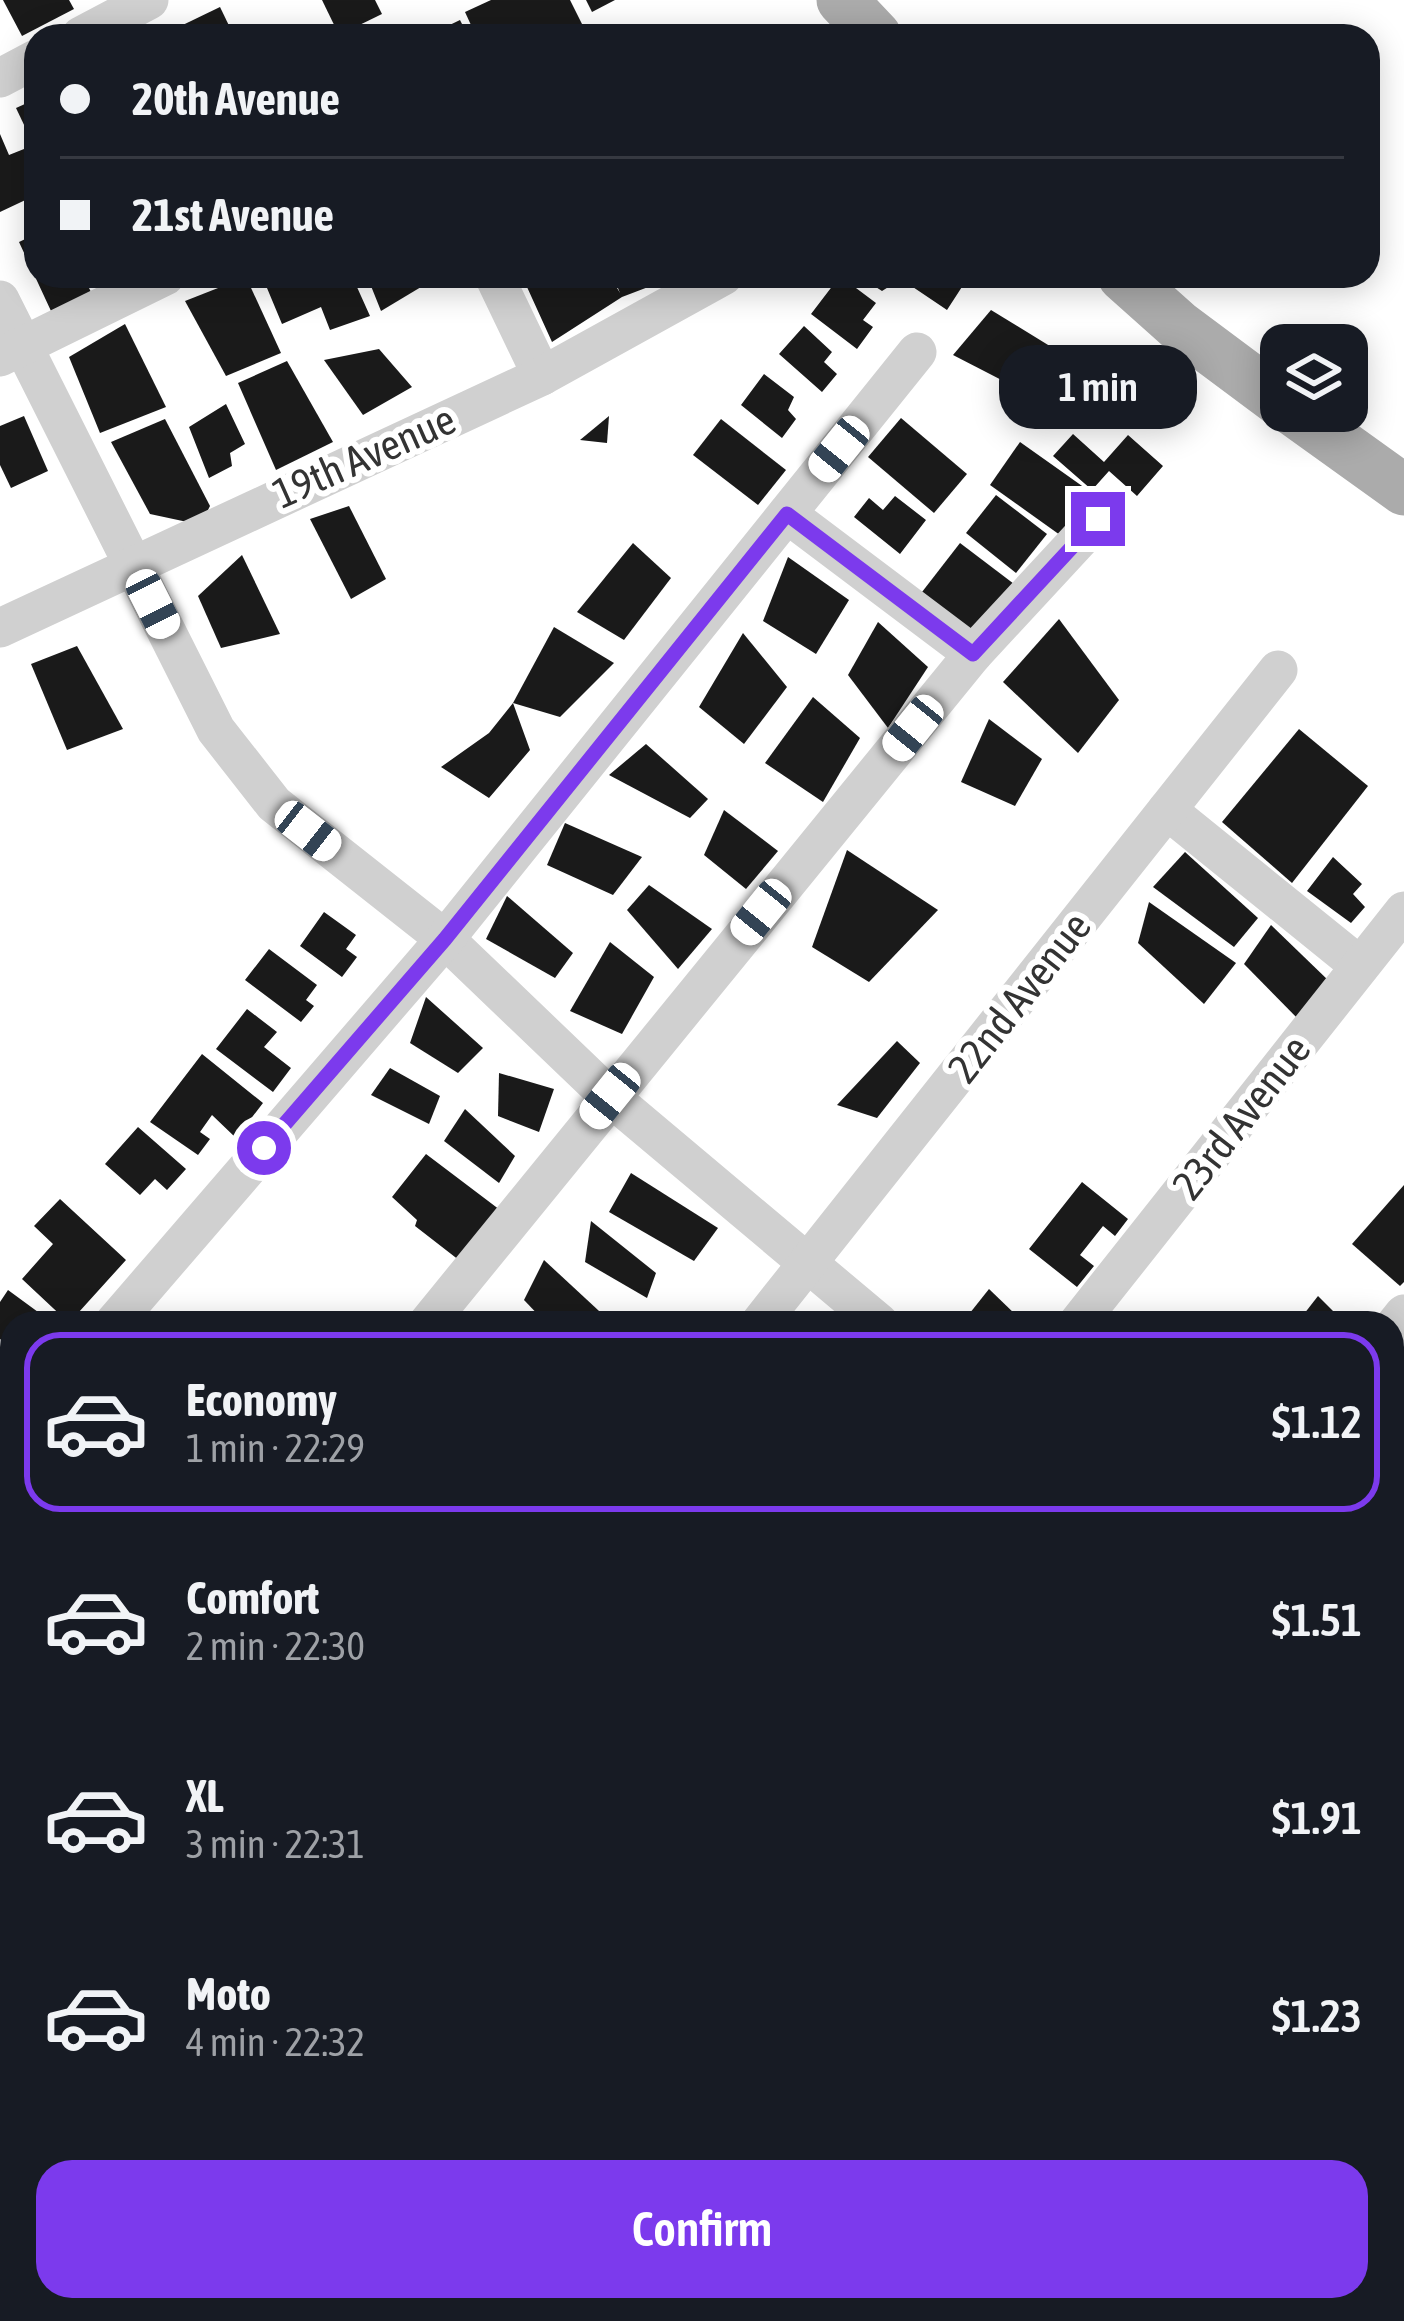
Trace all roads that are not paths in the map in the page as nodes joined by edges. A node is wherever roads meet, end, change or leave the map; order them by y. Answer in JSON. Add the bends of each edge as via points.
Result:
{"nodes":[{"id":1,"x":149,"y":0,"type":"edge"},
{"id":2,"x":842,"y":0,"type":"edge"},
{"id":3,"x":104,"y":24,"type":"edge"},
{"id":4,"x":865,"y":24,"type":"edge"},
{"id":5,"x":141,"y":288,"type":"edge"},
{"id":6,"x":500,"y":288,"type":"edge"},
{"id":7,"x":701,"y":288,"type":"edge"},
{"id":8,"x":1136,"y":288,"type":"edge"},
{"id":9,"x":0,"y":300,"type":"edge"},
{"id":10,"x":12,"y":351,"type":"edge"},
{"id":11,"x":917,"y":352,"type":"dead end"},
{"id":12,"x":542,"y":376,"type":"junction"},
{"id":13,"x":1260,"y":386,"type":"edge"},
{"id":14,"x":1323,"y":432,"type":"edge"},
{"id":15,"x":1404,"y":490,"type":"edge"},
{"id":16,"x":787,"y":514,"type":"junction"},
{"id":17,"x":1098,"y":519,"type":"dead end"},
{"id":18,"x":131,"y":562,"type":"junction"},
{"id":19,"x":0,"y":628,"type":"edge"},
{"id":20,"x":973,"y":654,"type":"junction"},
{"id":21,"x":1278,"y":670,"type":"dead end"},
{"id":22,"x":1167,"y":810,"type":"junction"},
{"id":23,"x":1404,"y":911,"type":"edge"},
{"id":24,"x":445,"y":939,"type":"junction"},
{"id":25,"x":1360,"y":967,"type":"junction"},
{"id":26,"x":610,"y":1096,"type":"junction"},
{"id":27,"x":808,"y":1265,"type":"junction"},
{"id":28,"x":124,"y":1311,"type":"edge"},
{"id":29,"x":438,"y":1311,"type":"edge"},
{"id":30,"x":770,"y":1311,"type":"edge"},
{"id":31,"x":864,"y":1311,"type":"edge"},
{"id":32,"x":1088,"y":1311,"type":"edge"}],
"edges":[{"from":1,"to":3,"type":"street"},
{"from":2,"to":4,"type":"main road"},
{"from":5,"to":10,"type":"street"},
{"from":6,"to":12,"type":"street"},
{"from":7,"to":12,"type":"street","name":"19th Avenue"},
{"from":8,"to":13,"type":"main road"},
{"from":9,"to":10,"type":"street"},
{"from":10,"to":18,"type":"street"},
{"from":11,"to":16,"type":"street"},
{"from":12,"to":18,"type":"street","name":"19th Avenue"},
{"from":14,"to":15,"type":"main road"},
{"from":16,"to":20,"type":"street"},
{"from":16,"to":24,"type":"street"},
{"from":17,"to":20,"type":"street"},
{"from":18,"to":19,"type":"street","name":"19th Avenue"},
{"from":18,"to":24,"type":"street","via":[[217,730],[274,804]]},
{"from":20,"to":26,"type":"street"},
{"from":21,"to":22,"type":"street","name":"22nd Avenue"},
{"from":22,"to":25,"type":"street"},
{"from":22,"to":27,"type":"street","name":"22nd Avenue"},
{"from":23,"to":25,"type":"street","name":"23rd Avenue"},
{"from":24,"to":26,"type":"street"},
{"from":24,"to":28,"type":"street"},
{"from":25,"to":32,"type":"street","name":"23rd Avenue"},
{"from":26,"to":27,"type":"street"},
{"from":26,"to":29,"type":"street"},
{"from":27,"to":30,"type":"street","name":"22nd Avenue"},
{"from":27,"to":31,"type":"street"}]}
